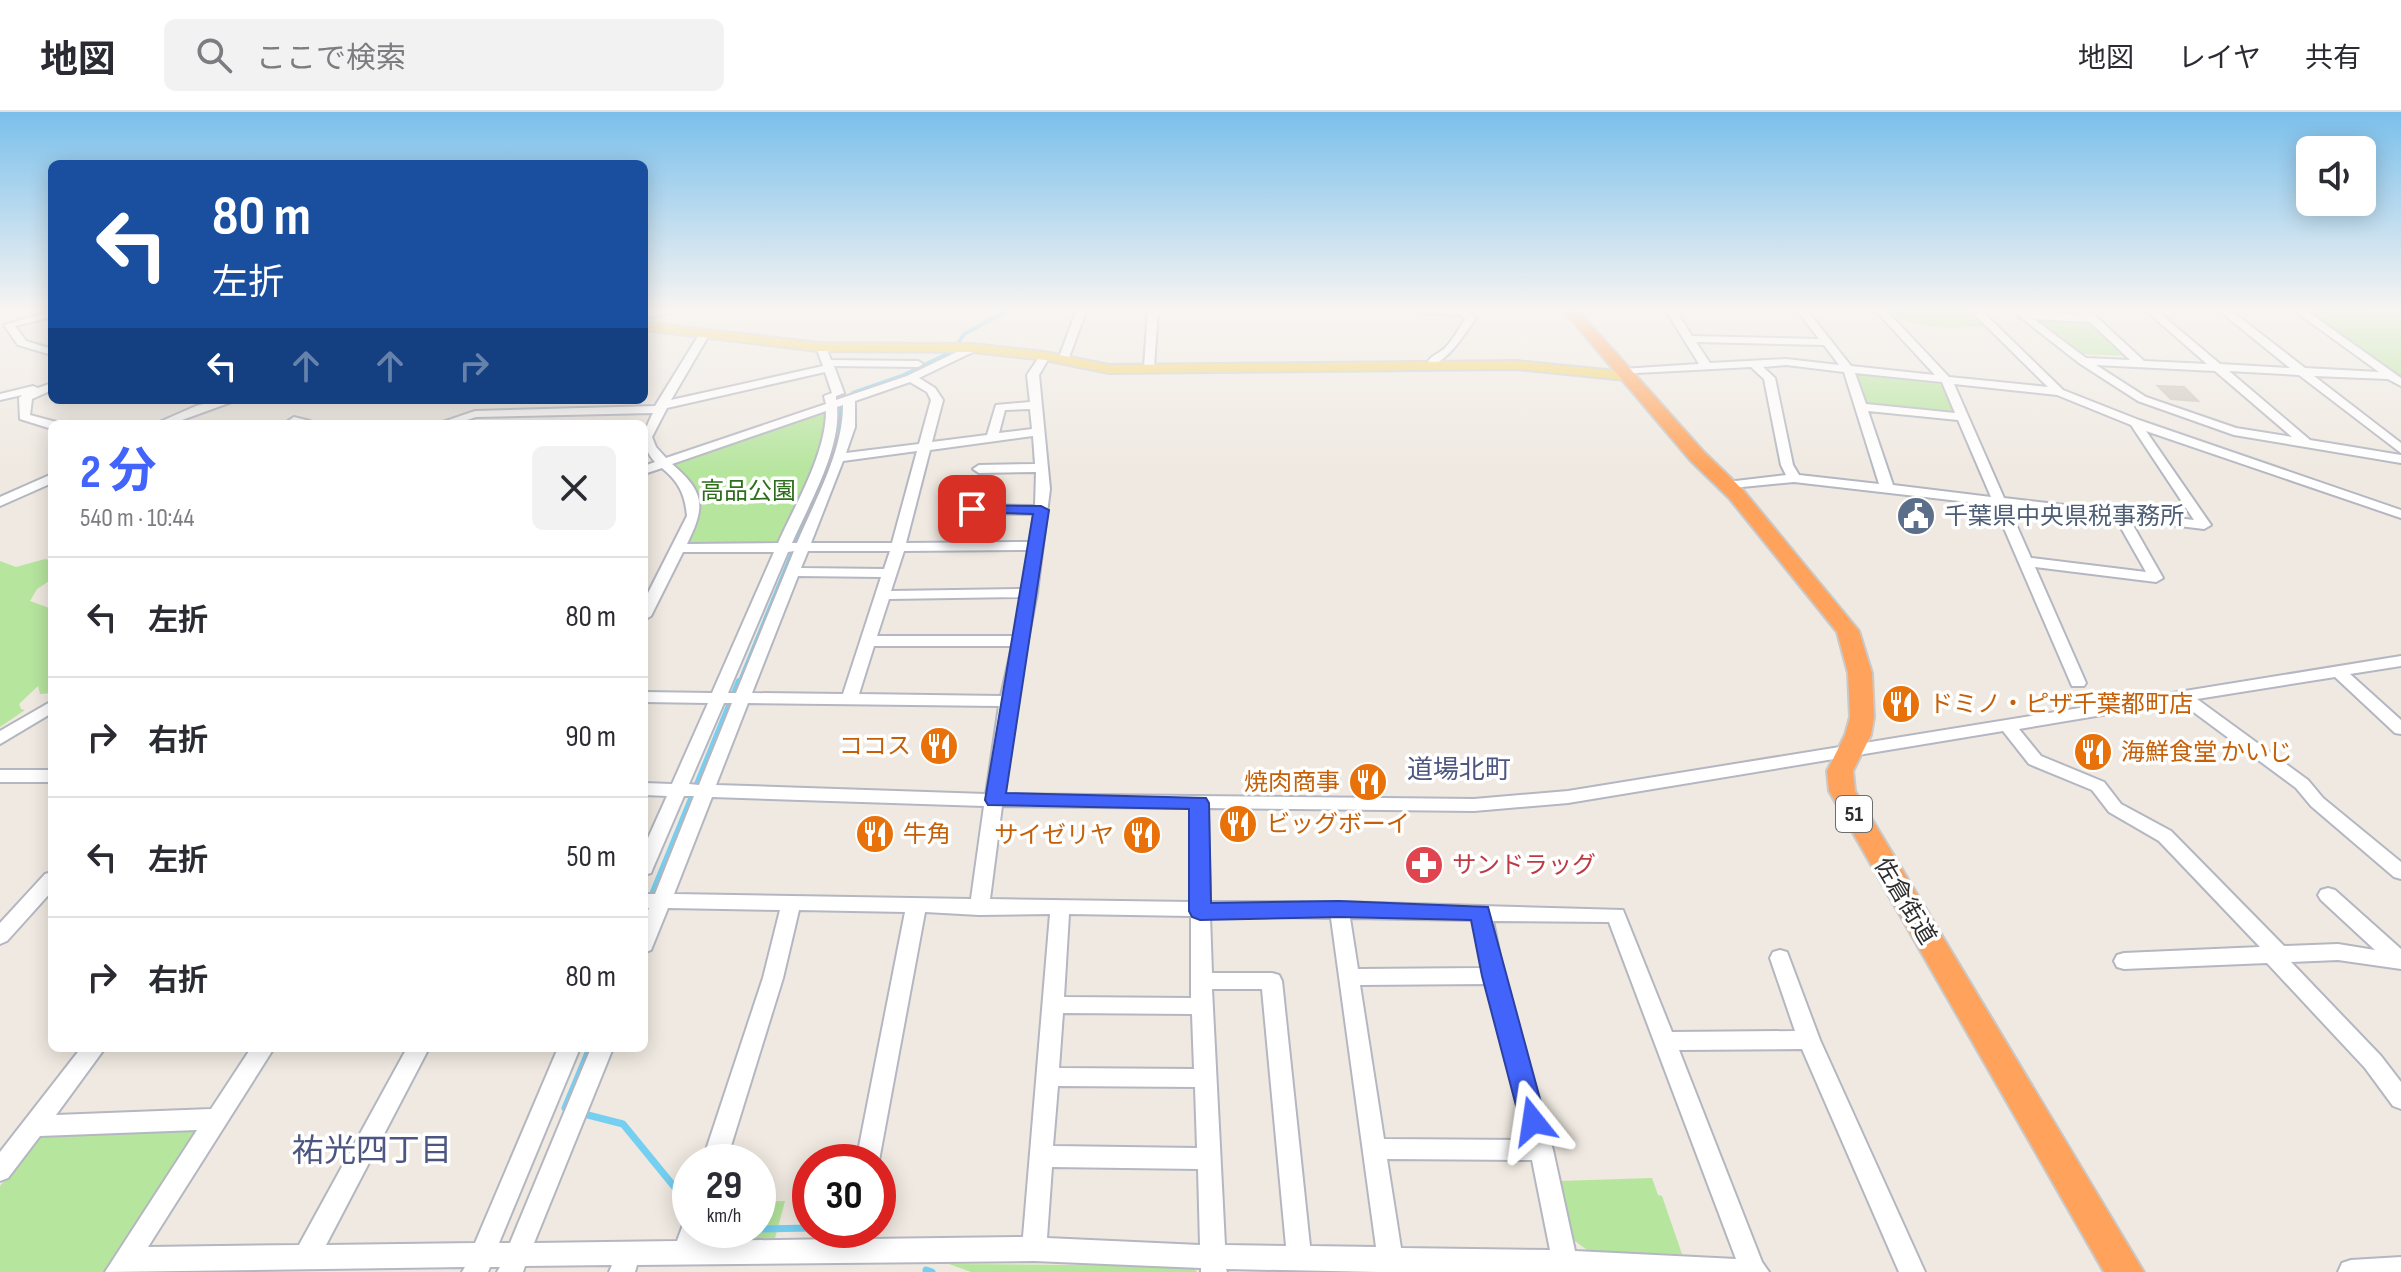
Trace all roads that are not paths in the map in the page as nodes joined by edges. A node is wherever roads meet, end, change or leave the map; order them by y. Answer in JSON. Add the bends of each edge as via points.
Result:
{"nodes":[{"id":1,"x":687,"y":363,"type":"edge"},
{"id":2,"x":827,"y":363,"type":"edge"},
{"id":3,"x":925,"y":363,"type":"edge"},
{"id":4,"x":935,"y":363,"type":"edge"},
{"id":5,"x":1040,"y":363,"type":"edge"},
{"id":6,"x":1079,"y":363,"type":"edge"},
{"id":7,"x":1149,"y":363,"type":"edge"},
{"id":8,"x":1618,"y":363,"type":"edge"},
{"id":9,"x":1704,"y":363,"type":"edge"},
{"id":10,"x":1768,"y":363,"type":"edge"},
{"id":11,"x":1795,"y":363,"type":"edge"},
{"id":12,"x":1843,"y":363,"type":"edge"},
{"id":13,"x":1930,"y":363,"type":"edge"},
{"id":14,"x":2029,"y":363,"type":"edge"},
{"id":15,"x":2086,"y":363,"type":"edge"},
{"id":16,"x":2124,"y":363,"type":"edge"},
{"id":17,"x":2212,"y":363,"type":"edge"},
{"id":18,"x":2290,"y":363,"type":"edge"},
{"id":19,"x":2372,"y":363,"type":"edge"},
{"id":20,"x":1431,"y":364,"type":"joint"},
{"id":21,"x":1754,"y":364,"type":"junction"},
{"id":22,"x":2141,"y":364,"type":"joint"},
{"id":23,"x":828,"y":366,"type":"junction"},
{"id":24,"x":1706,"y":366,"type":"junction"},
{"id":25,"x":1149,"y":367,"type":"junction"},
{"id":26,"x":2218,"y":368,"type":"junction"},
{"id":27,"x":1849,"y":370,"type":"junction"},
{"id":28,"x":915,"y":371,"type":"junction"},
{"id":29,"x":2301,"y":372,"type":"junction"},
{"id":30,"x":1627,"y":373,"type":"junction"},
{"id":31,"x":2396,"y":380,"type":"edge"},
{"id":32,"x":1947,"y":381,"type":"junction"},
{"id":33,"x":48,"y":387,"type":"edge"},
{"id":34,"x":48,"y":388,"type":"edge"},
{"id":35,"x":2059,"y":392,"type":"junction"},
{"id":36,"x":0,"y":397,"type":"edge"},
{"id":37,"x":837,"y":398,"type":"junction"},
{"id":38,"x":205,"y":404,"type":"edge"},
{"id":39,"x":482,"y":404,"type":"edge"},
{"id":40,"x":580,"y":405,"type":"edge"},
{"id":41,"x":1036,"y":405,"type":"junction"},
{"id":42,"x":661,"y":407,"type":"junction"},
{"id":43,"x":1862,"y":407,"type":"junction"},
{"id":44,"x":475,"y":414,"type":"junction"},
{"id":45,"x":1963,"y":417,"type":"junction"},
{"id":46,"x":170,"y":420,"type":"edge"},
{"id":47,"x":452,"y":420,"type":"edge"},
{"id":48,"x":469,"y":420,"type":"edge"},
{"id":49,"x":2135,"y":423,"type":"junction"},
{"id":50,"x":48,"y":424,"type":"edge"},
{"id":51,"x":1038,"y":432,"type":"junction"},
{"id":52,"x":648,"y":433,"type":"edge"},
{"id":53,"x":992,"y":438,"type":"junction"},
{"id":54,"x":2306,"y":443,"type":"junction"},
{"id":55,"x":926,"y":446,"type":"junction"},
{"id":56,"x":2401,"y":449,"type":"edge"},
{"id":57,"x":838,"y":458,"type":"junction"},
{"id":58,"x":655,"y":459,"type":"edge"},
{"id":59,"x":2401,"y":459,"type":"edge"},
{"id":60,"x":1042,"y":468,"type":"junction"},
{"id":61,"x":979,"y":469,"type":"dead end"},
{"id":62,"x":1794,"y":478,"type":"junction"},
{"id":63,"x":48,"y":480,"type":"edge"},
{"id":64,"x":1727,"y":486,"type":"junction"},
{"id":65,"x":1887,"y":488,"type":"junction"},
{"id":66,"x":976,"y":495,"type":"dead end"},
{"id":67,"x":1999,"y":501,"type":"junction"},
{"id":68,"x":0,"y":502,"type":"edge"},
{"id":69,"x":1041,"y":510,"type":"junction"},
{"id":70,"x":2401,"y":514,"type":"edge"},
{"id":71,"x":2120,"y":515,"type":"junction"},
{"id":72,"x":1036,"y":546,"type":"junction"},
{"id":73,"x":898,"y":547,"type":"junction"},
{"id":74,"x":680,"y":548,"type":"junction"},
{"id":75,"x":792,"y":548,"type":"junction"},
{"id":76,"x":2026,"y":562,"type":"junction"},
{"id":77,"x":793,"y":572,"type":"junction"},
{"id":78,"x":890,"y":573,"type":"junction"},
{"id":79,"x":1030,"y":593,"type":"junction"},
{"id":80,"x":650,"y":594,"type":"edge"},
{"id":81,"x":882,"y":595,"type":"junction"},
{"id":82,"x":868,"y":641,"type":"junction"},
{"id":83,"x":1020,"y":641,"type":"junction"},
{"id":84,"x":2401,"y":661,"type":"edge"},
{"id":85,"x":2339,"y":672,"type":"junction"},
{"id":86,"x":2078,"y":683,"type":"dead end"},
{"id":87,"x":2182,"y":696,"type":"junction"},
{"id":88,"x":648,"y":697,"type":"edge"},
{"id":89,"x":715,"y":699,"type":"junction"},
{"id":90,"x":741,"y":699,"type":"junction"},
{"id":91,"x":849,"y":700,"type":"junction"},
{"id":92,"x":1008,"y":701,"type":"junction"},
{"id":93,"x":48,"y":709,"type":"edge"},
{"id":94,"x":2007,"y":725,"type":"junction"},
{"id":95,"x":2401,"y":729,"type":"edge"},
{"id":96,"x":0,"y":739,"type":"edge"},
{"id":97,"x":1848,"y":753,"type":"junction"},
{"id":98,"x":0,"y":776,"type":"edge"},
{"id":99,"x":48,"y":776,"type":"edge"},
{"id":100,"x":648,"y":789,"type":"edge"},
{"id":101,"x":678,"y":790,"type":"junction"},
{"id":102,"x":704,"y":791,"type":"junction"},
{"id":103,"x":995,"y":800,"type":"junction"},
{"id":104,"x":1199,"y":803,"type":"junction"},
{"id":105,"x":648,"y":859,"type":"edge"},
{"id":106,"x":2401,"y":872,"type":"edge"},
{"id":107,"x":48,"y":888,"type":"edge"},
{"id":108,"x":2328,"y":895,"type":"dead end"},
{"id":109,"x":653,"y":902,"type":"edge"},
{"id":110,"x":791,"y":905,"type":"junction"},
{"id":111,"x":916,"y":907,"type":"junction"},
{"id":112,"x":979,"y":908,"type":"junction"},
{"id":113,"x":1060,"y":909,"type":"junction"},
{"id":114,"x":1339,"y":909,"type":"junction"},
{"id":115,"x":1200,"y":911,"type":"junction"},
{"id":116,"x":1481,"y":912,"type":"junction"},
{"id":117,"x":648,"y":926,"type":"edge"},
{"id":118,"x":0,"y":936,"type":"edge"},
{"id":119,"x":2277,"y":956,"type":"junction"},
{"id":120,"x":1780,"y":958,"type":"dead end"},
{"id":121,"x":2124,"y":961,"type":"dead end"},
{"id":122,"x":2401,"y":961,"type":"edge"},
{"id":123,"x":1494,"y":976,"type":"junction"},
{"id":124,"x":1349,"y":977,"type":"junction"},
{"id":125,"x":1201,"y":981,"type":"junction"},
{"id":126,"x":1052,"y":1005,"type":"junction"},
{"id":127,"x":1202,"y":1006,"type":"junction"},
{"id":128,"x":1809,"y":1040,"type":"junction"},
{"id":129,"x":1664,"y":1041,"type":"junction"},
{"id":130,"x":91,"y":1052,"type":"edge"},
{"id":131,"x":260,"y":1052,"type":"edge"},
{"id":132,"x":416,"y":1052,"type":"edge"},
{"id":133,"x":567,"y":1052,"type":"edge"},
{"id":134,"x":600,"y":1052,"type":"edge"},
{"id":135,"x":1047,"y":1077,"type":"junction"},
{"id":136,"x":1205,"y":1078,"type":"junction"},
{"id":137,"x":2401,"y":1099,"type":"edge"},
{"id":138,"x":218,"y":1119,"type":"junction"},
{"id":139,"x":34,"y":1126,"type":"junction"},
{"id":140,"x":720,"y":1144,"type":"edge"},
{"id":141,"x":871,"y":1144,"type":"edge"},
{"id":142,"x":1375,"y":1149,"type":"junction"},
{"id":143,"x":1541,"y":1150,"type":"junction"},
{"id":144,"x":1041,"y":1156,"type":"junction"},
{"id":145,"x":1208,"y":1159,"type":"junction"},
{"id":146,"x":0,"y":1170,"type":"edge"},
{"id":147,"x":896,"y":1243,"type":"edge"},
{"id":148,"x":672,"y":1247,"type":"edge"},
{"id":149,"x":1034,"y":1249,"type":"junction"},
{"id":150,"x":306,"y":1257,"type":"junction"},
{"id":151,"x":1299,"y":1257,"type":"junction"},
{"id":152,"x":1565,"y":1262,"type":"junction"},
{"id":153,"x":514,"y":1263,"type":"edge"},
{"id":154,"x":626,"y":1263,"type":"edge"},
{"id":155,"x":479,"y":1264,"type":"edge"},
{"id":156,"x":1213,"y":1264,"type":"edge"},
{"id":157,"x":1392,"y":1265,"type":"edge"},
{"id":158,"x":123,"y":1266,"type":"edge"},
{"id":159,"x":2401,"y":1269,"type":"edge"},
{"id":160,"x":1754,"y":1272,"type":"edge"},
{"id":161,"x":1912,"y":1272,"type":"edge"},
{"id":162,"x":2125,"y":1272,"type":"edge"},
{"id":163,"x":2351,"y":1272,"type":"edge"}],
"edges":[{"from":1,"to":42,"type":"street"},
{"from":2,"to":23,"type":"street"},
{"from":3,"to":28,"type":"street"},
{"from":4,"to":28,"type":"street"},
{"from":5,"to":41,"type":"street","via":[[1033,375]]},
{"from":6,"to":25,"type":"main road","via":[[1109,369]]},
{"from":7,"to":25,"type":"street"},
{"from":8,"to":30,"type":"highway","name":"佐倉街道","number":"51"},
{"from":9,"to":24,"type":"street"},
{"from":10,"to":21,"type":"street"},
{"from":11,"to":27,"type":"street"},
{"from":12,"to":27,"type":"street"},
{"from":13,"to":32,"type":"street"},
{"from":14,"to":35,"type":"street"},
{"from":15,"to":54,"type":"street","via":[[2142,399],[2234,431]]},
{"from":16,"to":22,"type":"street"},
{"from":17,"to":26,"type":"street"},
{"from":18,"to":29,"type":"street"},
{"from":19,"to":31,"type":"street"},
{"from":20,"to":25,"type":"main road"},
{"from":20,"to":30,"type":"main road"},
{"from":21,"to":24,"type":"street"},
{"from":21,"to":62,"type":"street","via":[[1769,378]]},
{"from":22,"to":26,"type":"street"},
{"from":23,"to":28,"type":"street"},
{"from":23,"to":37,"type":"street"},
{"from":23,"to":42,"type":"street"},
{"from":24,"to":30,"type":"street"},
{"from":26,"to":29,"type":"street"},
{"from":26,"to":54,"type":"street"},
{"from":27,"to":32,"type":"street"},
{"from":27,"to":43,"type":"street"},
{"from":28,"to":37,"type":"street"},
{"from":28,"to":55,"type":"street","via":[[937,400]]},
{"from":29,"to":31,"type":"street"},
{"from":29,"to":56,"type":"street"},
{"from":30,"to":64,"type":"highway","name":"佐倉街道","number":"51"},
{"from":32,"to":35,"type":"street"},
{"from":32,"to":45,"type":"street"},
{"from":33,"to":36,"type":"street"},
{"from":34,"to":50,"type":"street","via":[[25,398],[24,417]]},
{"from":35,"to":49,"type":"street"},
{"from":37,"to":57,"type":"street","via":[[849,427]]},
{"from":37,"to":58,"type":"street"},
{"from":37,"to":75,"type":"street","via":[[832,433]]},
{"from":38,"to":46,"type":"street"},
{"from":39,"to":44,"type":"street"},
{"from":40,"to":42,"type":"street"},
{"from":40,"to":44,"type":"street"},
{"from":41,"to":51,"type":"street"},
{"from":41,"to":53,"type":"street","via":[[1000,407]]},
{"from":42,"to":52,"type":"street"},
{"from":43,"to":45,"type":"street"},
{"from":43,"to":65,"type":"street"},
{"from":44,"to":47,"type":"street"},
{"from":44,"to":48,"type":"street"},
{"from":45,"to":67,"type":"street"},
{"from":49,"to":70,"type":"street"},
{"from":49,"to":71,"type":"street","via":[[2204,525]]},
{"from":51,"to":53,"type":"street"},
{"from":51,"to":60,"type":"street"},
{"from":53,"to":55,"type":"street"},
{"from":54,"to":59,"type":"street"},
{"from":55,"to":57,"type":"street"},
{"from":55,"to":73,"type":"street"},
{"from":57,"to":75,"type":"street"},
{"from":58,"to":74,"type":"street","via":[[678,474],[695,500]]},
{"from":60,"to":61,"type":"street"},
{"from":60,"to":69,"type":"street"},
{"from":62,"to":64,"type":"street"},
{"from":62,"to":65,"type":"street"},
{"from":63,"to":68,"type":"street"},
{"from":64,"to":97,"type":"highway","name":"佐倉街道","number":"51","via":[[1848,631],[1858,661],[1862,705],[1860,727]]},
{"from":65,"to":67,"type":"street"},
{"from":66,"to":69,"type":"street","via":[[972,509]]},
{"from":67,"to":71,"type":"street"},
{"from":67,"to":76,"type":"street"},
{"from":69,"to":72,"type":"street"},
{"from":71,"to":76,"type":"street","via":[[2156,578]]},
{"from":72,"to":73,"type":"street"},
{"from":72,"to":79,"type":"street"},
{"from":73,"to":75,"type":"street"},
{"from":73,"to":78,"type":"street"},
{"from":74,"to":75,"type":"street"},
{"from":74,"to":80,"type":"street"},
{"from":75,"to":77,"type":"street"},
{"from":75,"to":89,"type":"street"},
{"from":76,"to":86,"type":"street"},
{"from":77,"to":78,"type":"street"},
{"from":77,"to":90,"type":"street"},
{"from":78,"to":81,"type":"street"},
{"from":79,"to":81,"type":"street"},
{"from":79,"to":83,"type":"street"},
{"from":81,"to":82,"type":"street"},
{"from":82,"to":83,"type":"street"},
{"from":82,"to":91,"type":"street"},
{"from":83,"to":92,"type":"street"},
{"from":84,"to":85,"type":"street"},
{"from":85,"to":87,"type":"street"},
{"from":85,"to":95,"type":"street"},
{"from":87,"to":94,"type":"street"},
{"from":87,"to":106,"type":"street","via":[[2302,784]]},
{"from":88,"to":89,"type":"street"},
{"from":89,"to":90,"type":"street"},
{"from":89,"to":101,"type":"street"},
{"from":90,"to":91,"type":"street"},
{"from":90,"to":102,"type":"street"},
{"from":91,"to":92,"type":"street"},
{"from":92,"to":103,"type":"street"},
{"from":93,"to":96,"type":"street"},
{"from":94,"to":97,"type":"street"},
{"from":94,"to":119,"type":"street","via":[[2035,760],[2098,786],[2115,808],[2165,836]]},
{"from":97,"to":104,"type":"street","via":[[1568,797],[1474,805]]},
{"from":97,"to":162,"type":"highway","name":"佐倉街道","number":"51","via":[[1840,771],[1848,804]]},
{"from":98,"to":99,"type":"street"},
{"from":100,"to":101,"type":"street"},
{"from":101,"to":102,"type":"street"},
{"from":101,"to":105,"type":"street"},
{"from":102,"to":103,"type":"street"},
{"from":102,"to":109,"type":"street"},
{"from":103,"to":104,"type":"street"},
{"from":103,"to":112,"type":"street"},
{"from":104,"to":115,"type":"street"},
{"from":107,"to":118,"type":"street"},
{"from":108,"to":122,"type":"street"},
{"from":109,"to":110,"type":"street"},
{"from":109,"to":117,"type":"street"},
{"from":110,"to":111,"type":"street"},
{"from":110,"to":140,"type":"street"},
{"from":111,"to":112,"type":"street"},
{"from":111,"to":141,"type":"street"},
{"from":112,"to":113,"type":"street"},
{"from":113,"to":115,"type":"street"},
{"from":113,"to":126,"type":"street"},
{"from":114,"to":115,"type":"street"},
{"from":114,"to":116,"type":"street"},
{"from":114,"to":124,"type":"street"},
{"from":115,"to":125,"type":"street"},
{"from":116,"to":123,"type":"street"},
{"from":116,"to":129,"type":"street","via":[[1616,915]]},
{"from":119,"to":121,"type":"street"},
{"from":119,"to":122,"type":"street","via":[[2338,952]]},
{"from":119,"to":137,"type":"street"},
{"from":120,"to":128,"type":"street"},
{"from":123,"to":124,"type":"street"},
{"from":123,"to":143,"type":"street"},
{"from":124,"to":142,"type":"street"},
{"from":125,"to":127,"type":"street"},
{"from":125,"to":151,"type":"street","via":[[1272,981]]},
{"from":126,"to":127,"type":"street"},
{"from":126,"to":135,"type":"street"},
{"from":127,"to":136,"type":"street"},
{"from":128,"to":129,"type":"street"},
{"from":128,"to":161,"type":"street"},
{"from":129,"to":160,"type":"street"},
{"from":130,"to":139,"type":"street"},
{"from":131,"to":138,"type":"street"},
{"from":132,"to":150,"type":"street"},
{"from":133,"to":155,"type":"street"},
{"from":134,"to":153,"type":"street"},
{"from":135,"to":136,"type":"street"},
{"from":135,"to":144,"type":"street"},
{"from":136,"to":145,"type":"street"},
{"from":138,"to":139,"type":"street"},
{"from":138,"to":158,"type":"street"},
{"from":139,"to":146,"type":"street"},
{"from":142,"to":143,"type":"street"},
{"from":142,"to":157,"type":"street"},
{"from":143,"to":152,"type":"street"},
{"from":144,"to":145,"type":"street"},
{"from":144,"to":149,"type":"street"},
{"from":145,"to":156,"type":"street"},
{"from":147,"to":149,"type":"street"},
{"from":148,"to":154,"type":"street"},
{"from":149,"to":156,"type":"street"},
{"from":150,"to":155,"type":"street"},
{"from":150,"to":158,"type":"street"},
{"from":151,"to":156,"type":"street"},
{"from":151,"to":157,"type":"street"},
{"from":152,"to":157,"type":"street"},
{"from":152,"to":160,"type":"street"},
{"from":153,"to":154,"type":"street"},
{"from":153,"to":155,"type":"street"},
{"from":159,"to":163,"type":"street"}]}
